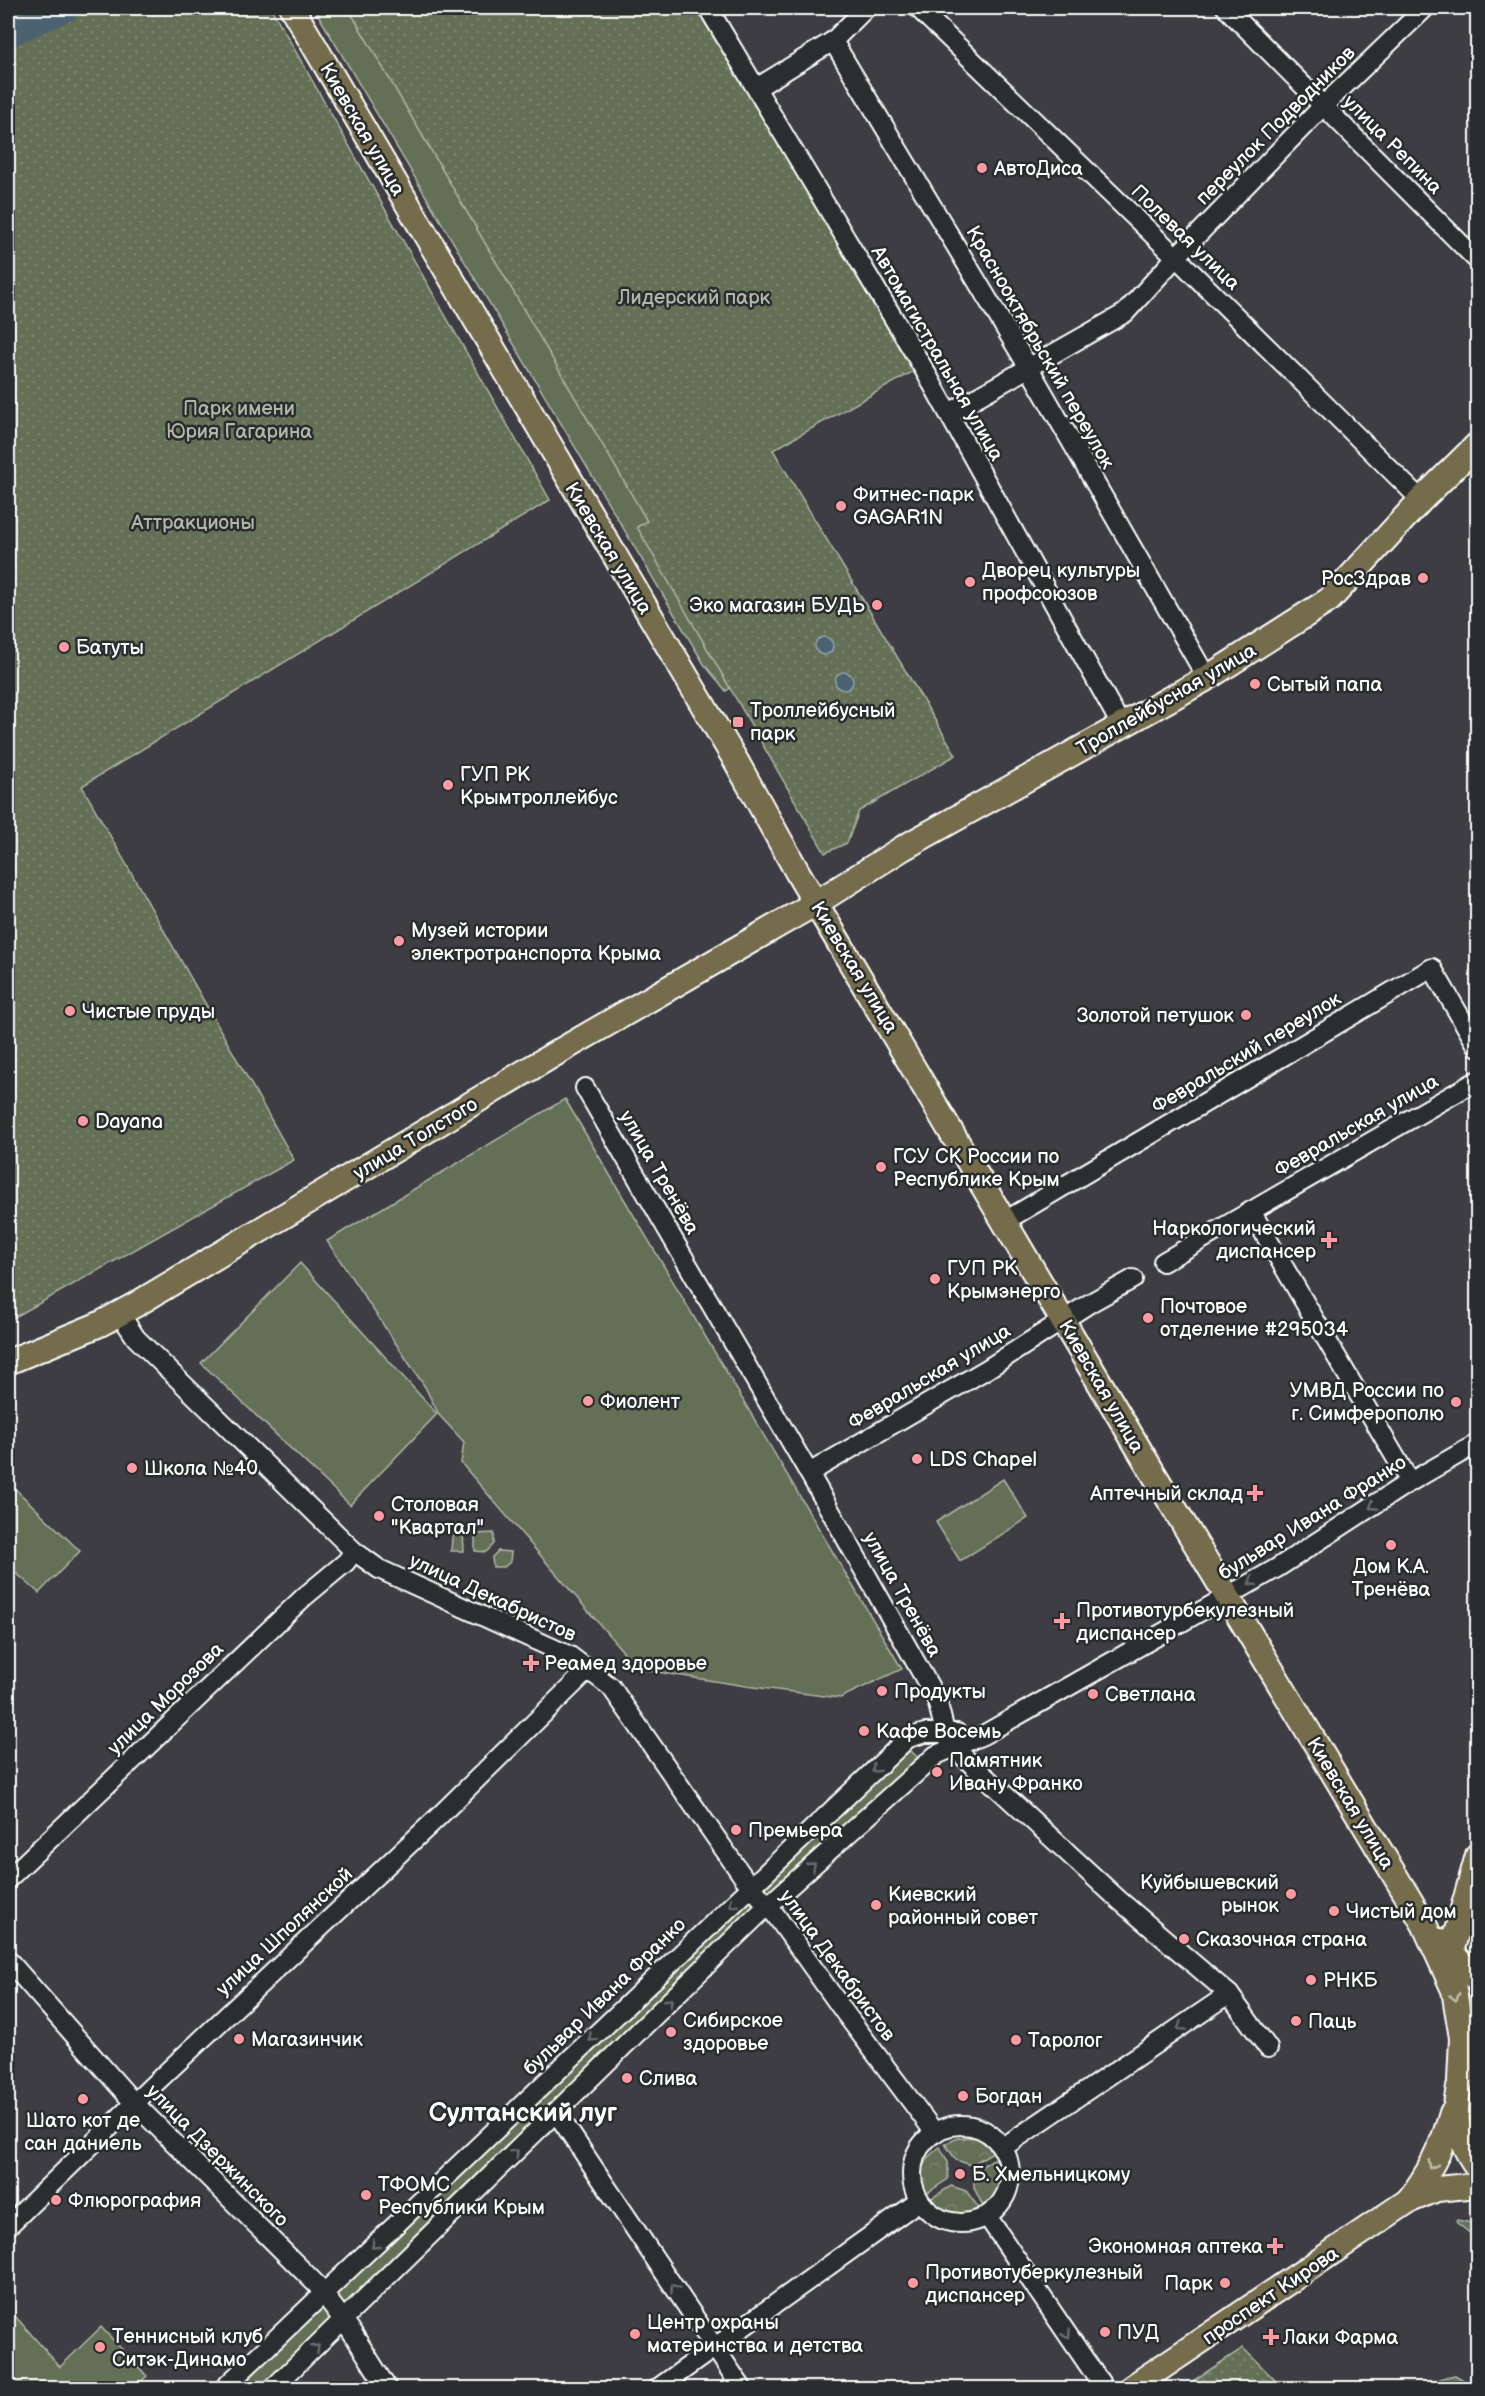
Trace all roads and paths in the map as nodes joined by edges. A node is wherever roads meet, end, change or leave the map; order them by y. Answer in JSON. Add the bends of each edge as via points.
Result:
{"nodes":[{"id":1,"x":292,"y":8,"type":"edge"},
{"id":2,"x":708,"y":8,"type":"edge"},
{"id":3,"x":866,"y":8,"type":"edge"},
{"id":4,"x":918,"y":8,"type":"edge"},
{"id":5,"x":1226,"y":8,"type":"edge"},
{"id":6,"x":1425,"y":8,"type":"edge"},
{"id":7,"x":833,"y":41,"type":"junction"},
{"id":8,"x":758,"y":87,"type":"junction"},
{"id":9,"x":1323,"y":106,"type":"junction"},
{"id":10,"x":1176,"y":257,"type":"junction"},
{"id":11,"x":1478,"y":261,"type":"edge"},
{"id":12,"x":1029,"y":368,"type":"junction"},
{"id":13,"x":949,"y":413,"type":"junction"},
{"id":14,"x":1478,"y":444,"type":"edge"},
{"id":15,"x":1421,"y":501,"type":"junction"},
{"id":16,"x":1207,"y":678,"type":"junction"},
{"id":17,"x":1121,"y":725,"type":"junction"},
{"id":18,"x":816,"y":903,"type":"junction"},
{"id":19,"x":1478,"y":1047,"type":"edge"},
{"id":20,"x":1478,"y":1080,"type":"edge"},
{"id":21,"x":585,"y":1088,"type":"dead end"},
{"id":22,"x":1251,"y":1211,"type":"junction"},
{"id":23,"x":1005,"y":1221,"type":"junction"},
{"id":24,"x":1163,"y":1262,"type":"dead end"},
{"id":25,"x":1133,"y":1279,"type":"dead end"},
{"id":26,"x":120,"y":1314,"type":"junction"},
{"id":27,"x":1063,"y":1320,"type":"junction"},
{"id":28,"x":8,"y":1362,"type":"edge"},
{"id":29,"x":1478,"y":1443,"type":"edge"},
{"id":30,"x":809,"y":1473,"type":"junction"},
{"id":31,"x":1410,"y":1482,"type":"junction"},
{"id":32,"x":354,"y":1551,"type":"junction"},
{"id":33,"x":1227,"y":1596,"type":"junction"},
{"id":34,"x":589,"y":1668,"type":"junction"},
{"id":35,"x":945,"y":1732,"type":"junction"},
{"id":36,"x":983,"y":1735,"type":"junction"},
{"id":37,"x":954,"y":1748,"type":"junction"},
{"id":38,"x":1478,"y":1855,"type":"edge"},
{"id":39,"x":8,"y":1879,"type":"edge"},
{"id":40,"x":752,"y":1887,"type":"junction"},
{"id":41,"x":768,"y":1905,"type":"junction"},
{"id":42,"x":1424,"y":1924,"type":"junction"},
{"id":43,"x":1451,"y":1952,"type":"junction"},
{"id":44,"x":8,"y":1960,"type":"edge"},
{"id":45,"x":1478,"y":1981,"type":"edge"},
{"id":46,"x":1229,"y":1994,"type":"junction"},
{"id":47,"x":1268,"y":2048,"type":"dead end"},
{"id":48,"x":1478,"y":2050,"type":"edge"},
{"id":49,"x":1459,"y":2085,"type":"junction"},
{"id":50,"x":134,"y":2103,"type":"junction"},
{"id":51,"x":556,"y":2112,"type":"junction"},
{"id":52,"x":934,"y":2133,"type":"junction"},
{"id":53,"x":1002,"y":2148,"type":"junction"},
{"id":54,"x":1478,"y":2168,"type":"edge"},
{"id":55,"x":1478,"y":2185,"type":"edge"},
{"id":56,"x":919,"y":2201,"type":"junction"},
{"id":57,"x":1408,"y":2201,"type":"junction"},
{"id":58,"x":987,"y":2216,"type":"junction"},
{"id":59,"x":8,"y":2226,"type":"edge"},
{"id":60,"x":323,"y":2294,"type":"junction"},
{"id":61,"x":344,"y":2322,"type":"junction"},
{"id":62,"x":714,"y":2348,"type":"junction"},
{"id":63,"x":224,"y":2388,"type":"edge"},
{"id":64,"x":273,"y":2388,"type":"edge"},
{"id":65,"x":387,"y":2388,"type":"edge"},
{"id":66,"x":658,"y":2388,"type":"edge"},
{"id":67,"x":742,"y":2388,"type":"edge"},
{"id":68,"x":1104,"y":2388,"type":"edge"},
{"id":69,"x":1131,"y":2388,"type":"edge"}],
"edges":[{"from":1,"to":18,"type":"main road","name":"Киевская улица"},
{"from":2,"to":8,"type":"street","name":"Автомагистральная улица"},
{"from":3,"to":7,"type":"street"},
{"from":4,"to":10,"type":"street","name":"Полевая улица"},
{"from":5,"to":9,"type":"street","name":"улица Репина"},
{"from":6,"to":9,"type":"street","name":"переулок Подводников"},
{"from":7,"to":8,"type":"street"},
{"from":7,"to":12,"type":"street","name":"Краснооктябрьский переулок"},
{"from":8,"to":13,"type":"street","name":"Автомагистральная улица"},
{"from":9,"to":10,"type":"street","name":"переулок Подводников"},
{"from":9,"to":11,"type":"street","name":"улица Репина"},
{"from":10,"to":12,"type":"street","name":"переулок Подводников","via":[[1125,313]]},
{"from":10,"to":15,"type":"street","name":"Полевая улица"},
{"from":12,"to":13,"type":"street","name":"переулок Подводников"},
{"from":12,"to":16,"type":"street","name":"Краснооктябрьский переулок"},
{"from":13,"to":17,"type":"street","name":"Автомагистральная улица"},
{"from":14,"to":15,"type":"main road","name":"Троллейбусная улица"},
{"from":15,"to":16,"type":"main road","name":"Троллейбусная улица","via":[[1329,600]]},
{"from":16,"to":17,"type":"main road","name":"Троллейбусная улица"},
{"from":17,"to":18,"type":"main road","name":"Троллейбусная улица","via":[[903,848]]},
{"from":18,"to":23,"type":"main road","name":"Киевская улица"},
{"from":18,"to":26,"type":"main road","name":"улица Толстого"},
{"from":19,"to":23,"type":"street","name":"Февральский переулок","via":[[1432,968]]},
{"from":20,"to":22,"type":"street","name":"Февральская улица"},
{"from":21,"to":30,"type":"street","name":"улица Тренёва"},
{"from":22,"to":24,"type":"street","name":"Февральская улица"},
{"from":22,"to":31,"type":"street"},
{"from":23,"to":27,"type":"main road","name":"Киевская улица"},
{"from":25,"to":27,"type":"street","name":"Февральская улица"},
{"from":26,"to":28,"type":"main road","name":"улица Толстого"},
{"from":26,"to":32,"type":"street","name":"улица Декабристов","via":[[136,1338]]},
{"from":27,"to":30,"type":"street","name":"Февральская улица"},
{"from":27,"to":33,"type":"main road","name":"Киевская улица"},
{"from":29,"to":31,"type":"street","name":"бульвар Ивана Франко"},
{"from":30,"to":35,"type":"street","name":"улица Тренёва","via":[[937,1700]]},
{"from":31,"to":33,"type":"street","name":"бульвар Ивана Франко","one_way":true},
{"from":32,"to":34,"type":"street","name":"улица Декабристов","via":[[379,1569]]},
{"from":32,"to":39,"type":"street","name":"улица Морозова"},
{"from":33,"to":36,"type":"street","name":"бульвар Ивана Франко"},
{"from":33,"to":42,"type":"main road","name":"Киевская улица"},
{"from":34,"to":40,"type":"street","name":"улица Декабристов","via":[[610,1687]]},
{"from":34,"to":50,"type":"street","name":"улица Шполянской","via":[[435,1820]]},
{"from":35,"to":36,"type":"street","name":"бульвар Ивана Франко"},
{"from":35,"to":37,"type":"street","name":"улица Тренёва"},
{"from":35,"to":40,"type":"street","name":"бульвар Ивана Франко","one_way":true,"via":[[908,1738]]},
{"from":36,"to":37,"type":"street","name":"бульвар Ивана Франко"},
{"from":41,"to":37,"type":"street","name":"бульвар Ивана Франко","one_way":true,"via":[[936,1755]]},
{"from":37,"to":46,"type":"street","name":"улица Тренёва","via":[[1119,1900]]},
{"from":38,"to":43,"type":"main road"},
{"from":40,"to":41,"type":"street","name":"улица Декабристов"},
{"from":40,"to":60,"type":"street","name":"бульвар Ивана Франко","one_way":true},
{"from":51,"to":41,"type":"street","name":"бульвар Ивана Франко","one_way":true},
{"from":41,"to":52,"type":"street","name":"улица Декабристов"},
{"from":42,"to":43,"type":"main road","name":"Киевская улица"},
{"from":42,"to":49,"type":"main road","name":"Киевская улица","one_way":true,"via":[[1454,1990],[1462,2038]]},
{"from":43,"to":45,"type":"main road","name":"Киевская улица"},
{"from":44,"to":50,"type":"street","name":"улица Дзержинского"},
{"from":46,"to":47,"type":"street","name":"улица Тренёва"},
{"from":46,"to":53,"type":"street","one_way":true},
{"from":48,"to":49,"type":"main road"},
{"from":49,"to":54,"type":"main road","via":[[1455,2113],[1458,2134]]},
{"from":49,"to":57,"type":"main road","one_way":true,"via":[[1444,2141]]},
{"from":50,"to":59,"type":"street","name":"улица Шполянской"},
{"from":50,"to":60,"type":"street","name":"улица Дзержинского"},
{"from":61,"to":51,"type":"street","name":"бульвар Ивана Франко","one_way":true},
{"from":62,"to":51,"type":"street","one_way":true},
{"from":52,"to":53,"type":"street","via":[[952,2126],[972,2127],[989,2134]]},
{"from":52,"to":56,"type":"street","via":[[921,2146],[913,2163],[912,2183]]},
{"from":53,"to":58,"type":"street","via":[[1009,2166],[1009,2185],[1001,2203]]},
{"from":55,"to":57,"type":"main road","via":[[1437,2188]]},
{"from":56,"to":58,"type":"street","via":[[932,2214],[950,2222],[969,2223]]},
{"from":56,"to":62,"type":"street"},
{"from":57,"to":69,"type":"main road","name":"проспект Кирова"},
{"from":58,"to":68,"type":"street","one_way":true},
{"from":60,"to":61,"type":"street","name":"улица Дзержинского"},
{"from":60,"to":63,"type":"street","name":"бульвар Ивана Франко"},
{"from":64,"to":61,"type":"street","name":"бульвар Ивана Франко","one_way":true},
{"from":61,"to":65,"type":"street","name":"улица Дзержинского"},
{"from":62,"to":66,"type":"street"},
{"from":62,"to":67,"type":"street"}]}
